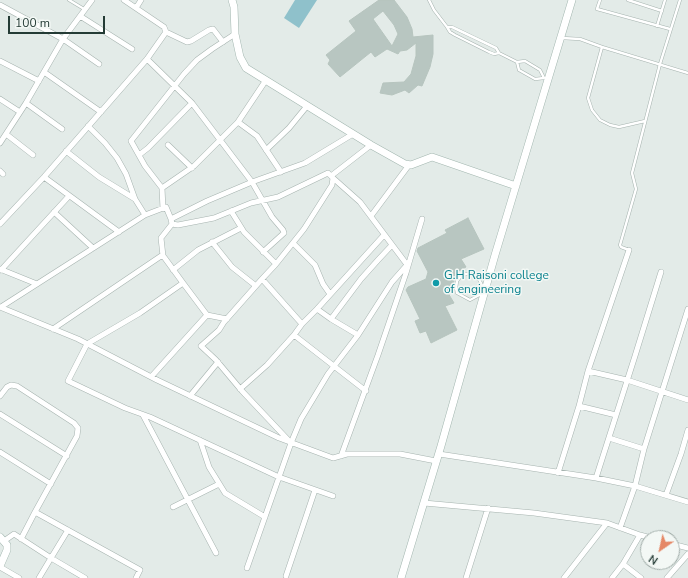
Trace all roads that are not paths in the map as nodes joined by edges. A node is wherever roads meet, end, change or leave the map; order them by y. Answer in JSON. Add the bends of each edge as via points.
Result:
{"nodes":[{"id":1,"x":69,"y":0,"type":"edge"},
{"id":2,"x":92,"y":0,"type":"edge"},
{"id":3,"x":124,"y":0,"type":"edge"},
{"id":4,"x":141,"y":0,"type":"edge"},
{"id":5,"x":232,"y":0,"type":"edge"},
{"id":6,"x":429,"y":0,"type":"edge"},
{"id":7,"x":572,"y":0,"type":"edge"},
{"id":8,"x":600,"y":0,"type":"edge"},
{"id":9,"x":628,"y":0,"type":"edge"},
{"id":10,"x":665,"y":0,"type":"edge"},
{"id":11,"x":680,"y":0,"type":"edge"},
{"id":12,"x":0,"y":5,"type":"edge"},
{"id":13,"x":136,"y":8,"type":"junction"},
{"id":14,"x":85,"y":9,"type":"junction"},
{"id":15,"x":662,"y":11,"type":"junction"},
{"id":16,"x":80,"y":16,"type":"junction"},
{"id":17,"x":657,"y":26,"type":"junction"},
{"id":18,"x":447,"y":27,"type":"junction"},
{"id":19,"x":670,"y":30,"type":"junction"},
{"id":20,"x":166,"y":32,"type":"junction"},
{"id":21,"x":235,"y":34,"type":"junction"},
{"id":22,"x":560,"y":38,"type":"junction"},
{"id":23,"x":63,"y":39,"type":"junction"},
{"id":24,"x":223,"y":42,"type":"junction"},
{"id":25,"x":602,"y":47,"type":"junction"},
{"id":26,"x":132,"y":49,"type":"dead end"},
{"id":27,"x":498,"y":53,"type":"junction"},
{"id":28,"x":147,"y":59,"type":"junction"},
{"id":29,"x":0,"y":61,"type":"edge"},
{"id":30,"x":517,"y":62,"type":"junction"},
{"id":31,"x":99,"y":64,"type":"dead end"},
{"id":32,"x":660,"y":64,"type":"junction"},
{"id":33,"x":44,"y":72,"type":"junction"},
{"id":34,"x":688,"y":72,"type":"edge"},
{"id":35,"x":546,"y":79,"type":"junction"},
{"id":36,"x":266,"y":80,"type":"junction"},
{"id":37,"x":39,"y":81,"type":"junction"},
{"id":38,"x":175,"y":85,"type":"junction"},
{"id":39,"x":0,"y":99,"type":"edge"},
{"id":40,"x":192,"y":102,"type":"junction"},
{"id":41,"x":26,"y":103,"type":"junction"},
{"id":42,"x":307,"y":106,"type":"junction"},
{"id":43,"x":20,"y":112,"type":"junction"},
{"id":44,"x":101,"y":112,"type":"junction"},
{"id":45,"x":645,"y":121,"type":"junction"},
{"id":46,"x":238,"y":122,"type":"junction"},
{"id":47,"x":88,"y":126,"type":"junction"},
{"id":48,"x":62,"y":130,"type":"dead end"},
{"id":49,"x":6,"y":134,"type":"junction"},
{"id":50,"x":353,"y":134,"type":"junction"},
{"id":51,"x":219,"y":140,"type":"junction"},
{"id":52,"x":0,"y":143,"type":"edge"},
{"id":53,"x":168,"y":145,"type":"dead end"},
{"id":54,"x":371,"y":145,"type":"junction"},
{"id":55,"x":266,"y":150,"type":"junction"},
{"id":56,"x":66,"y":151,"type":"junction"},
{"id":57,"x":33,"y":155,"type":"dead end"},
{"id":58,"x":139,"y":155,"type":"junction"},
{"id":59,"x":409,"y":165,"type":"junction"},
{"id":60,"x":192,"y":168,"type":"junction"},
{"id":61,"x":281,"y":172,"type":"junction"},
{"id":62,"x":44,"y":176,"type":"junction"},
{"id":63,"x":332,"y":177,"type":"junction"},
{"id":64,"x":252,"y":182,"type":"junction"},
{"id":65,"x":516,"y":186,"type":"junction"},
{"id":66,"x":162,"y":188,"type":"junction"},
{"id":67,"x":69,"y":196,"type":"junction"},
{"id":68,"x":135,"y":199,"type":"junction"},
{"id":69,"x":263,"y":201,"type":"junction"},
{"id":70,"x":163,"y":209,"type":"junction"},
{"id":71,"x":232,"y":211,"type":"junction"},
{"id":72,"x":54,"y":212,"type":"junction"},
{"id":73,"x":145,"y":215,"type":"junction"},
{"id":74,"x":370,"y":216,"type":"junction"},
{"id":75,"x":422,"y":219,"type":"dead end"},
{"id":76,"x":172,"y":221,"type":"junction"},
{"id":77,"x":0,"y":224,"type":"edge"},
{"id":78,"x":241,"y":228,"type":"junction"},
{"id":79,"x":118,"y":232,"type":"junction"},
{"id":80,"x":384,"y":235,"type":"junction"},
{"id":81,"x":212,"y":242,"type":"junction"},
{"id":82,"x":293,"y":243,"type":"junction"},
{"id":83,"x":392,"y":246,"type":"junction"},
{"id":84,"x":93,"y":248,"type":"junction"},
{"id":85,"x":629,"y":250,"type":"joint"},
{"id":86,"x":263,"y":252,"type":"junction"},
{"id":87,"x":163,"y":256,"type":"junction"},
{"id":88,"x":276,"y":264,"type":"junction"},
{"id":89,"x":407,"y":266,"type":"junction"},
{"id":90,"x":1,"y":270,"type":"edge"},
{"id":91,"x":173,"y":270,"type":"junction"},
{"id":92,"x":660,"y":272,"type":"dead end"},
{"id":93,"x":262,"y":279,"type":"junction"},
{"id":94,"x":37,"y":284,"type":"junction"},
{"id":95,"x":183,"y":284,"type":"junction"},
{"id":96,"x":256,"y":286,"type":"junction"},
{"id":97,"x":485,"y":292,"type":"junction"},
{"id":98,"x":330,"y":294,"type":"junction"},
{"id":99,"x":0,"y":307,"type":"edge"},
{"id":100,"x":317,"y":309,"type":"junction"},
{"id":101,"x":688,"y":309,"type":"edge"},
{"id":102,"x":207,"y":316,"type":"junction"},
{"id":103,"x":331,"y":319,"type":"junction"},
{"id":104,"x":227,"y":320,"type":"junction"},
{"id":105,"x":302,"y":324,"type":"junction"},
{"id":106,"x":53,"y":329,"type":"junction"},
{"id":107,"x":358,"y":335,"type":"junction"},
{"id":108,"x":294,"y":336,"type":"junction"},
{"id":109,"x":87,"y":344,"type":"junction"},
{"id":110,"x":218,"y":362,"type":"junction"},
{"id":111,"x":334,"y":366,"type":"junction"},
{"id":112,"x":588,"y":371,"type":"junction"},
{"id":113,"x":151,"y":377,"type":"junction"},
{"id":114,"x":627,"y":380,"type":"junction"},
{"id":115,"x":240,"y":389,"type":"junction"},
{"id":116,"x":366,"y":391,"type":"junction"},
{"id":117,"x":663,"y":392,"type":"junction"},
{"id":118,"x":0,"y":396,"type":"edge"},
{"id":119,"x":190,"y":396,"type":"junction"},
{"id":120,"x":688,"y":400,"type":"edge"},
{"id":121,"x":579,"y":406,"type":"junction"},
{"id":122,"x":0,"y":414,"type":"edge"},
{"id":123,"x":143,"y":414,"type":"junction"},
{"id":124,"x":616,"y":415,"type":"junction"},
{"id":125,"x":688,"y":430,"type":"edge"},
{"id":126,"x":609,"y":438,"type":"junction"},
{"id":127,"x":200,"y":440,"type":"junction"},
{"id":128,"x":291,"y":443,"type":"junction"},
{"id":129,"x":644,"y":449,"type":"junction"},
{"id":130,"x":0,"y":452,"type":"edge"},
{"id":131,"x":67,"y":456,"type":"junction"},
{"id":132,"x":341,"y":456,"type":"junction"},
{"id":133,"x":437,"y":457,"type":"junction"},
{"id":134,"x":558,"y":473,"type":"junction"},
{"id":135,"x":279,"y":477,"type":"junction"},
{"id":136,"x":596,"y":478,"type":"junction"},
{"id":137,"x":51,"y":484,"type":"junction"},
{"id":138,"x":219,"y":484,"type":"junction"},
{"id":139,"x":635,"y":486,"type":"junction"},
{"id":140,"x":315,"y":490,"type":"junction"},
{"id":141,"x":666,"y":495,"type":"junction"},
{"id":142,"x":333,"y":496,"type":"dead end"},
{"id":143,"x":188,"y":499,"type":"junction"},
{"id":144,"x":688,"y":502,"type":"edge"},
{"id":145,"x":424,"y":503,"type":"junction"},
{"id":146,"x":173,"y":507,"type":"dead end"},
{"id":147,"x":488,"y":508,"type":"junction"},
{"id":148,"x":35,"y":512,"type":"junction"},
{"id":149,"x":265,"y":518,"type":"junction"},
{"id":150,"x":607,"y":524,"type":"junction"},
{"id":151,"x":620,"y":528,"type":"junction"},
{"id":152,"x":68,"y":530,"type":"junction"},
{"id":153,"x":640,"y":535,"type":"joint"},
{"id":154,"x":2,"y":539,"type":"edge"},
{"id":155,"x":21,"y":539,"type":"junction"},
{"id":156,"x":216,"y":553,"type":"dead end"},
{"id":157,"x":688,"y":554,"type":"edge"},
{"id":158,"x":50,"y":558,"type":"junction"},
{"id":159,"x":623,"y":564,"type":"junction"},
{"id":160,"x":0,"y":567,"type":"edge"},
{"id":161,"x":247,"y":568,"type":"dead end"},
{"id":162,"x":286,"y":576,"type":"dead end"},
{"id":163,"x":19,"y":578,"type":"edge"},
{"id":164,"x":39,"y":578,"type":"edge"},
{"id":165,"x":85,"y":578,"type":"edge"},
{"id":166,"x":136,"y":578,"type":"edge"},
{"id":167,"x":401,"y":578,"type":"edge"},
{"id":168,"x":466,"y":578,"type":"edge"},
{"id":169,"x":564,"y":578,"type":"edge"},
{"id":170,"x":612,"y":578,"type":"edge"},
{"id":171,"x":641,"y":578,"type":"edge"},
{"id":172,"x":667,"y":578,"type":"edge"}],
"edges":[{"from":1,"to":14,"type":"lane"},
{"from":2,"to":14,"type":"street"},
{"from":3,"to":13,"type":"street"},
{"from":4,"to":13,"type":"street"},
{"from":5,"to":21,"type":"street"},
{"from":6,"to":18,"type":"lane"},
{"from":7,"to":22,"type":"street"},
{"from":8,"to":17,"type":"lane","via":[[597,8]]},
{"from":9,"to":15,"type":"lane"},
{"from":10,"to":15,"type":"lane"},
{"from":11,"to":19,"type":"lane"},
{"from":12,"to":23,"type":"street"},
{"from":13,"to":20,"type":"street","via":[[164,27]]},
{"from":14,"to":16,"type":"street"},
{"from":15,"to":17,"type":"lane"},
{"from":16,"to":23,"type":"street"},
{"from":16,"to":26,"type":"street"},
{"from":17,"to":19,"type":"lane"},
{"from":18,"to":27,"type":"lane","via":[[496,48]]},
{"from":18,"to":27,"type":"lane","via":[[455,35],[494,54]]},
{"from":19,"to":32,"type":"lane"},
{"from":20,"to":24,"type":"street","via":[[187,42],[213,29]]},
{"from":20,"to":28,"type":"street"},
{"from":21,"to":24,"type":"street"},
{"from":21,"to":36,"type":"street","via":[[240,57],[246,68]]},
{"from":22,"to":25,"type":"lane","via":[[580,39]]},
{"from":22,"to":35,"type":"street"},
{"from":23,"to":31,"type":"street"},
{"from":23,"to":33,"type":"street"},
{"from":24,"to":38,"type":"street","via":[[197,60]]},
{"from":25,"to":32,"type":"lane"},
{"from":25,"to":45,"type":"lane","via":[[588,98],[592,110],[600,120],[619,127]]},
{"from":27,"to":30,"type":"lane"},
{"from":28,"to":38,"type":"street"},
{"from":28,"to":44,"type":"street"},
{"from":29,"to":37,"type":"street"},
{"from":30,"to":35,"type":"lane","via":[[524,61],[540,70]]},
{"from":30,"to":35,"type":"lane","via":[[519,70],[524,73],[535,79]]},
{"from":32,"to":34,"type":"lane"},
{"from":32,"to":45,"type":"lane"},
{"from":33,"to":37,"type":"street"},
{"from":33,"to":44,"type":"street"},
{"from":35,"to":65,"type":"street"},
{"from":36,"to":42,"type":"street"},
{"from":36,"to":46,"type":"street"},
{"from":37,"to":41,"type":"street"},
{"from":38,"to":40,"type":"street"},
{"from":38,"to":58,"type":"street","via":[[131,140]]},
{"from":39,"to":43,"type":"street"},
{"from":40,"to":51,"type":"street"},
{"from":40,"to":58,"type":"street"},
{"from":41,"to":43,"type":"street"},
{"from":41,"to":48,"type":"street"},
{"from":42,"to":50,"type":"street"},
{"from":42,"to":55,"type":"street"},
{"from":43,"to":49,"type":"street"},
{"from":44,"to":47,"type":"street"},
{"from":45,"to":85,"type":"lane","via":[[632,173],[636,189],[620,244]]},
{"from":46,"to":51,"type":"street"},
{"from":46,"to":55,"type":"street","via":[[255,134]]},
{"from":47,"to":56,"type":"street"},
{"from":47,"to":68,"type":"street","via":[[117,158]]},
{"from":49,"to":52,"type":"street"},
{"from":49,"to":57,"type":"street"},
{"from":50,"to":54,"type":"street"},
{"from":50,"to":61,"type":"street","via":[[314,158]]},
{"from":51,"to":60,"type":"street"},
{"from":51,"to":64,"type":"street"},
{"from":53,"to":60,"type":"street"},
{"from":54,"to":59,"type":"street"},
{"from":54,"to":63,"type":"street"},
{"from":55,"to":61,"type":"street"},
{"from":56,"to":62,"type":"street"},
{"from":56,"to":68,"type":"street","via":[[99,177]]},
{"from":58,"to":66,"type":"street"},
{"from":59,"to":65,"type":"street","via":[[432,157]]},
{"from":59,"to":74,"type":"street"},
{"from":60,"to":66,"type":"street"},
{"from":61,"to":64,"type":"street"},
{"from":62,"to":67,"type":"street"},
{"from":62,"to":77,"type":"street"},
{"from":63,"to":69,"type":"street","via":[[328,173],[278,197]]},
{"from":63,"to":74,"type":"street","via":[[360,202]]},
{"from":63,"to":82,"type":"street","via":[[332,185]]},
{"from":64,"to":69,"type":"street"},
{"from":64,"to":76,"type":"street","via":[[207,201]]},
{"from":65,"to":97,"type":"street"},
{"from":66,"to":70,"type":"street"},
{"from":67,"to":72,"type":"street"},
{"from":67,"to":79,"type":"street"},
{"from":68,"to":73,"type":"street"},
{"from":69,"to":71,"type":"street"},
{"from":69,"to":86,"type":"street","via":[[284,232]]},
{"from":70,"to":73,"type":"street"},
{"from":70,"to":76,"type":"street","via":[[166,207]]},
{"from":71,"to":76,"type":"street","via":[[182,225]]},
{"from":71,"to":78,"type":"street"},
{"from":72,"to":84,"type":"street"},
{"from":72,"to":90,"type":"street"},
{"from":73,"to":79,"type":"street"},
{"from":74,"to":80,"type":"street"},
{"from":75,"to":89,"type":"street"},
{"from":76,"to":87,"type":"street","via":[[161,238]]},
{"from":78,"to":81,"type":"street"},
{"from":78,"to":86,"type":"street"},
{"from":79,"to":84,"type":"street"},
{"from":80,"to":83,"type":"street"},
{"from":80,"to":98,"type":"street"},
{"from":81,"to":91,"type":"street","via":[[193,253]]},
{"from":81,"to":96,"type":"street","via":[[232,267]]},
{"from":82,"to":88,"type":"street"},
{"from":82,"to":98,"type":"street","via":[[315,265]]},
{"from":83,"to":89,"type":"street"},
{"from":83,"to":103,"type":"street","via":[[361,279]]},
{"from":84,"to":94,"type":"street"},
{"from":85,"to":112,"type":"street"},
{"from":86,"to":88,"type":"street"},
{"from":87,"to":91,"type":"street"},
{"from":87,"to":106,"type":"street"},
{"from":88,"to":93,"type":"street"},
{"from":89,"to":107,"type":"street","via":[[392,282]]},
{"from":89,"to":116,"type":"street"},
{"from":90,"to":94,"type":"street"},
{"from":91,"to":95,"type":"street"},
{"from":92,"to":114,"type":"street"},
{"from":93,"to":96,"type":"street"},
{"from":93,"to":105,"type":"street"},
{"from":94,"to":99,"type":"street"},
{"from":95,"to":102,"type":"street"},
{"from":95,"to":109,"type":"street"},
{"from":96,"to":104,"type":"street"},
{"from":97,"to":97,"type":"lane","via":[[478,277],[472,274],[461,276],[457,281],[457,293],[470,300]]},
{"from":97,"to":133,"type":"street"},
{"from":98,"to":100,"type":"street"},
{"from":99,"to":106,"type":"street"},
{"from":100,"to":103,"type":"street"},
{"from":100,"to":105,"type":"street"},
{"from":101,"to":117,"type":"street"},
{"from":102,"to":104,"type":"street"},
{"from":102,"to":113,"type":"street"},
{"from":103,"to":107,"type":"street"},
{"from":104,"to":110,"type":"street","via":[[201,346]]},
{"from":105,"to":108,"type":"street"},
{"from":106,"to":109,"type":"street"},
{"from":107,"to":111,"type":"street"},
{"from":108,"to":111,"type":"street"},
{"from":108,"to":115,"type":"street"},
{"from":109,"to":113,"type":"street"},
{"from":109,"to":123,"type":"street","via":[[68,381]]},
{"from":110,"to":115,"type":"street"},
{"from":110,"to":119,"type":"street"},
{"from":111,"to":116,"type":"street"},
{"from":111,"to":128,"type":"street","via":[[301,420]]},
{"from":112,"to":114,"type":"street"},
{"from":112,"to":121,"type":"street"},
{"from":113,"to":119,"type":"street"},
{"from":114,"to":117,"type":"street"},
{"from":114,"to":124,"type":"street"},
{"from":115,"to":128,"type":"street"},
{"from":116,"to":132,"type":"street"},
{"from":117,"to":120,"type":"street"},
{"from":117,"to":129,"type":"street"},
{"from":118,"to":131,"type":"street","via":[[7,387],[17,386],[74,423],[78,428],[78,434]]},
{"from":119,"to":128,"type":"street"},
{"from":121,"to":124,"type":"street"},
{"from":121,"to":134,"type":"street"},
{"from":122,"to":131,"type":"street"},
{"from":123,"to":127,"type":"street"},
{"from":123,"to":143,"type":"street"},
{"from":124,"to":126,"type":"street"},
{"from":125,"to":141,"type":"street"},
{"from":126,"to":129,"type":"street"},
{"from":126,"to":136,"type":"street"},
{"from":127,"to":135,"type":"street"},
{"from":127,"to":138,"type":"street","via":[[209,467]]},
{"from":128,"to":132,"type":"street","via":[[333,458]]},
{"from":128,"to":135,"type":"street"},
{"from":129,"to":139,"type":"street"},
{"from":130,"to":137,"type":"street"},
{"from":131,"to":137,"type":"street"},
{"from":132,"to":133,"type":"street","via":[[400,454]]},
{"from":133,"to":134,"type":"street"},
{"from":133,"to":145,"type":"street"},
{"from":134,"to":136,"type":"street"},
{"from":135,"to":140,"type":"street"},
{"from":135,"to":149,"type":"street"},
{"from":136,"to":139,"type":"street"},
{"from":137,"to":148,"type":"street"},
{"from":138,"to":143,"type":"street"},
{"from":138,"to":149,"type":"street","via":[[225,493]]},
{"from":139,"to":141,"type":"street"},
{"from":139,"to":151,"type":"street"},
{"from":140,"to":142,"type":"street"},
{"from":140,"to":162,"type":"street"},
{"from":141,"to":144,"type":"street"},
{"from":143,"to":146,"type":"street"},
{"from":143,"to":156,"type":"street"},
{"from":145,"to":147,"type":"street"},
{"from":145,"to":167,"type":"street"},
{"from":147,"to":150,"type":"street"},
{"from":147,"to":168,"type":"street"},
{"from":148,"to":152,"type":"street"},
{"from":148,"to":155,"type":"street"},
{"from":149,"to":161,"type":"street"},
{"from":150,"to":151,"type":"street"},
{"from":150,"to":169,"type":"street"},
{"from":151,"to":153,"type":"street"},
{"from":152,"to":158,"type":"street"},
{"from":152,"to":166,"type":"street","via":[[140,570]]},
{"from":153,"to":159,"type":"street"},
{"from":154,"to":155,"type":"street","via":[[14,534]]},
{"from":154,"to":160,"type":"street","via":[[7,545],[7,550]]},
{"from":155,"to":158,"type":"street"},
{"from":157,"to":172,"type":"street"},
{"from":158,"to":164,"type":"street"},
{"from":158,"to":165,"type":"street"},
{"from":159,"to":170,"type":"street"},
{"from":159,"to":171,"type":"street"},
{"from":160,"to":163,"type":"street"}]}
